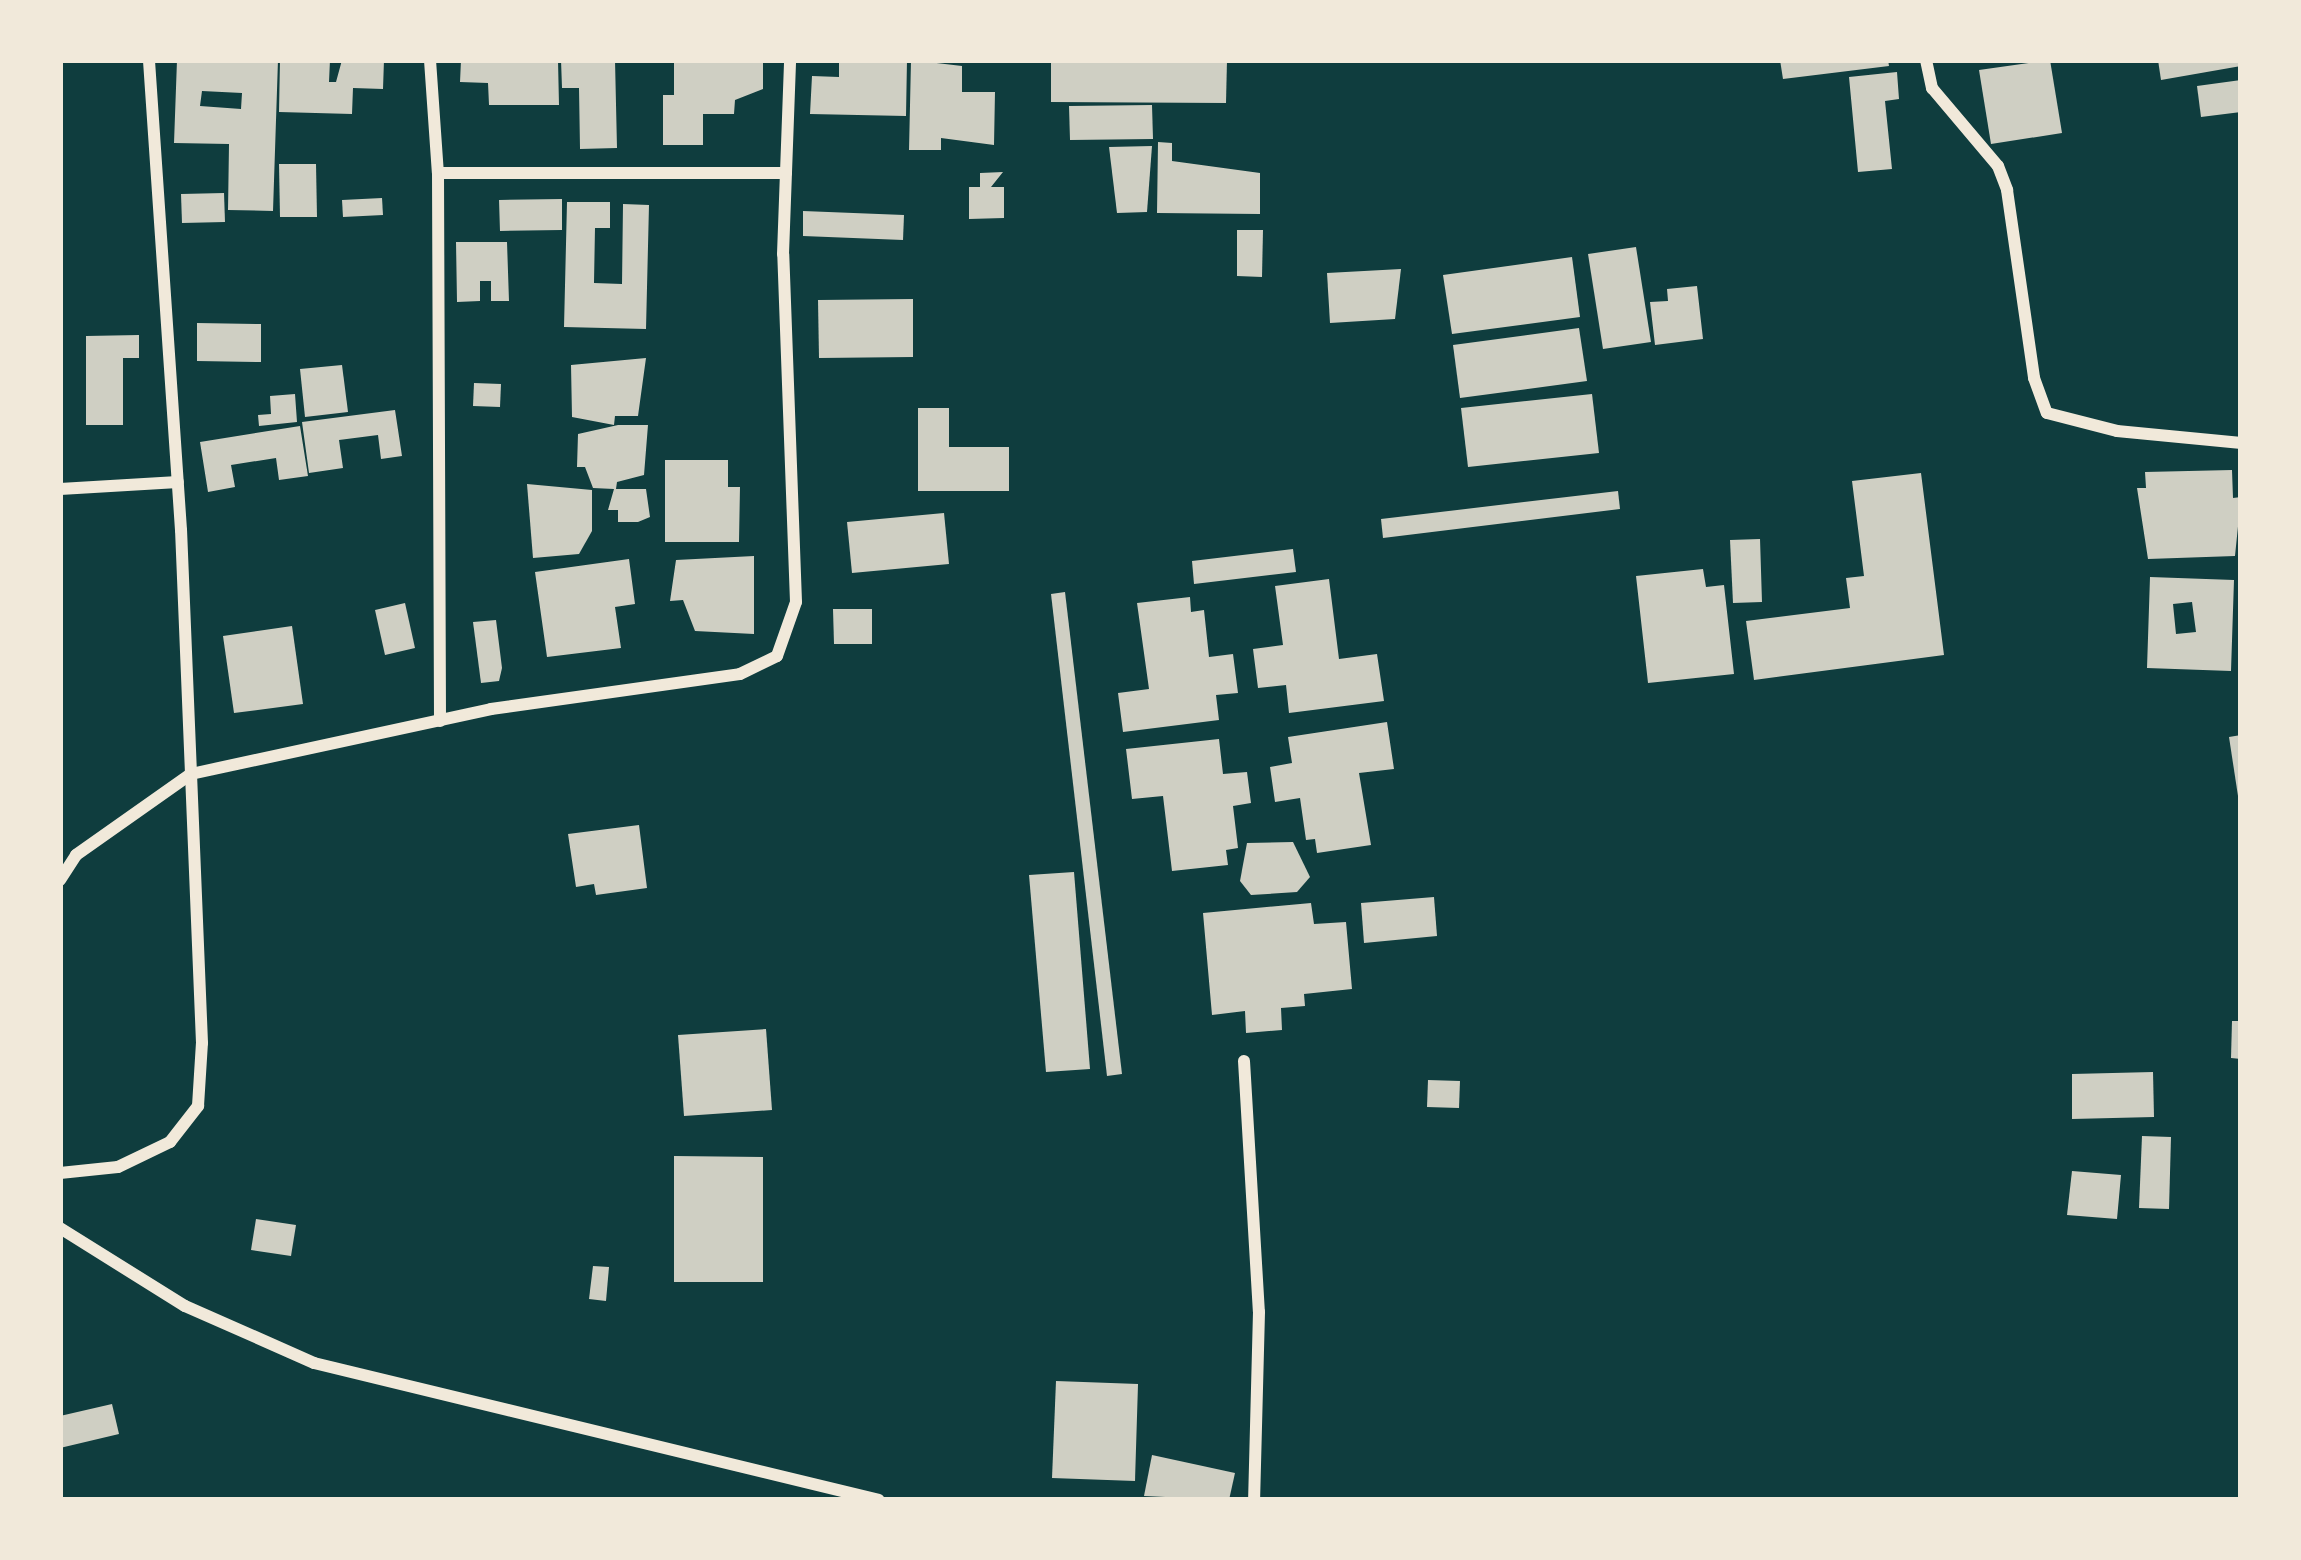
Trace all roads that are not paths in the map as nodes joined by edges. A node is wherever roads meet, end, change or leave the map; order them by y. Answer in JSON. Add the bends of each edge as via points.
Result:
{"nodes":[{"id":1,"x":149,"y":60,"type":"edge"},
{"id":2,"x":430,"y":60,"type":"edge"},
{"id":3,"x":790,"y":60,"type":"edge"},
{"id":4,"x":1926,"y":60,"type":"edge"},
{"id":5,"x":438,"y":173,"type":"junction"},
{"id":6,"x":786,"y":173,"type":"junction"},
{"id":7,"x":2241,"y":442,"type":"edge"},
{"id":8,"x":178,"y":482,"type":"junction"},
{"id":9,"x":60,"y":489,"type":"edge"},
{"id":10,"x":440,"y":721,"type":"junction"},
{"id":11,"x":191,"y":774,"type":"junction"},
{"id":12,"x":60,"y":880,"type":"edge"},
{"id":13,"x":1244,"y":1061,"type":"dead end"},
{"id":14,"x":60,"y":1173,"type":"edge"},
{"id":15,"x":60,"y":1228,"type":"edge"},
{"id":16,"x":879,"y":1500,"type":"edge"},
{"id":17,"x":1254,"y":1500,"type":"edge"}],
"edges":[{"from":1,"to":8,"type":"street"},
{"from":2,"to":5,"type":"street"},
{"from":3,"to":6,"type":"street"},
{"from":4,"to":7,"type":"street","via":[[1932,88],[1998,166],[2007,190],[2034,378],[2047,413],[2117,431]]},
{"from":5,"to":6,"type":"street"},
{"from":5,"to":10,"type":"street"},
{"from":6,"to":10,"type":"street","via":[[796,602],[777,656],[740,674]]},
{"from":8,"to":9,"type":"street"},
{"from":8,"to":11,"type":"street"},
{"from":10,"to":11,"type":"street"},
{"from":11,"to":12,"type":"street","via":[[76,855]]},
{"from":11,"to":14,"type":"street","via":[[198,1106],[170,1142],[118,1167]]},
{"from":13,"to":17,"type":"street","via":[[1259,1312]]},
{"from":15,"to":16,"type":"street","via":[[185,1306],[314,1363]]}]}
